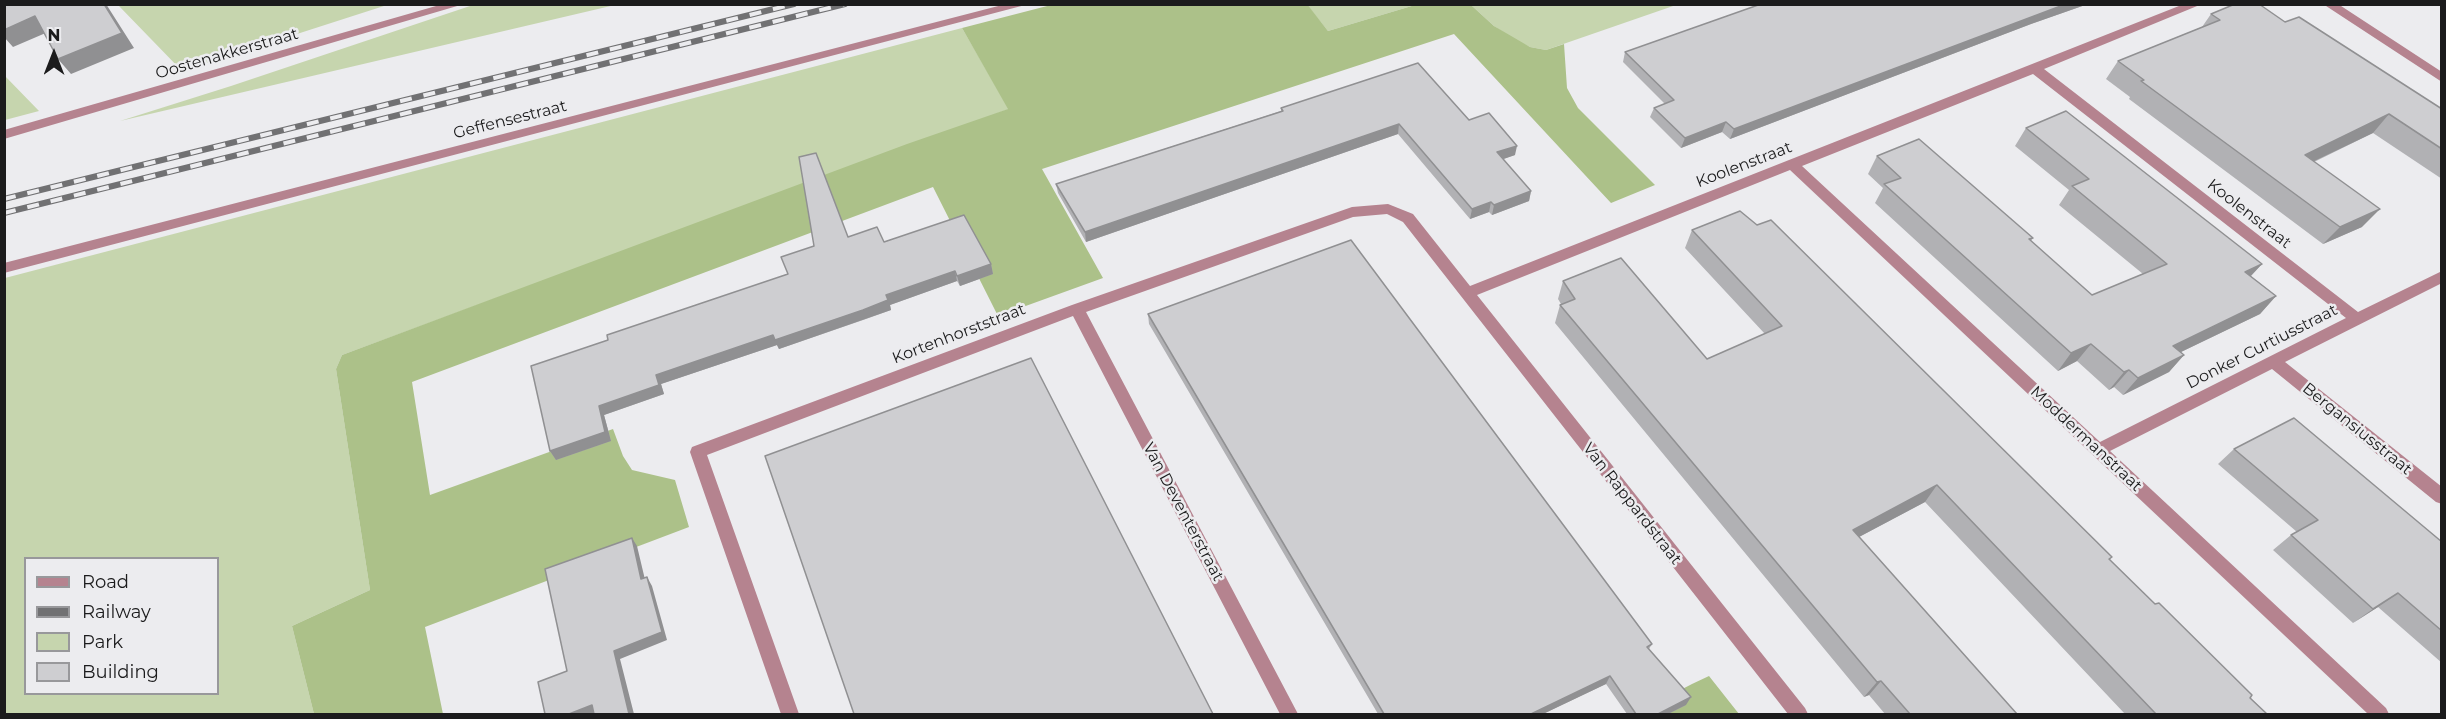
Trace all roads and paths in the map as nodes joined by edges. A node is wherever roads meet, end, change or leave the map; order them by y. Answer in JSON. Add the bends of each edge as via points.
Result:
{"nodes":[{"id":1,"x":458,"y":4,"type":"edge"},
{"id":2,"x":1023,"y":4,"type":"edge"},
{"id":3,"x":2196,"y":4,"type":"edge"},
{"id":4,"x":2329,"y":4,"type":"edge"},
{"id":5,"x":2035,"y":69,"type":"junction"},
{"id":6,"x":2442,"y":78,"type":"edge"},
{"id":7,"x":4,"y":135,"type":"edge"},
{"id":8,"x":1792,"y":164,"type":"junction"},
{"id":9,"x":4,"y":268,"type":"edge"},
{"id":10,"x":2439,"y":280,"type":"edge"},
{"id":11,"x":1466,"y":294,"type":"junction"},
{"id":12,"x":1077,"y":309,"type":"junction"},
{"id":13,"x":2357,"y":319,"type":"junction"},
{"id":14,"x":2273,"y":361,"type":"junction"},
{"id":15,"x":2098,"y":450,"type":"junction"},
{"id":16,"x":2442,"y":497,"type":"edge"},
{"id":17,"x":790,"y":714,"type":"edge"},
{"id":18,"x":1289,"y":714,"type":"edge"},
{"id":19,"x":1799,"y":714,"type":"edge"},
{"id":20,"x":2380,"y":714,"type":"edge"}],
"edges":[{"from":1,"to":7,"type":"street","name":"Oostenakkerstraat"},
{"from":2,"to":9,"type":"street","name":"Geffensestraat"},
{"from":3,"to":5,"type":"street","name":"Koolenstraat"},
{"from":4,"to":6,"type":"street"},
{"from":5,"to":8,"type":"street","name":"Koolenstraat"},
{"from":5,"to":13,"type":"street","name":"Koolenstraat"},
{"from":8,"to":11,"type":"street","name":"Koolenstraat"},
{"from":8,"to":15,"type":"street","name":"Moddermanstraat"},
{"from":10,"to":13,"type":"street","name":"Donker Curtiusstraat"},
{"from":11,"to":12,"type":"street","name":"Kortenhorststraat","via":[[1408,218],[1388,209],[1352,212]]},
{"from":11,"to":19,"type":"street","name":"Van Rappardstraat"},
{"from":12,"to":17,"type":"street","name":"Kortenhorststraat","via":[[698,452]]},
{"from":12,"to":18,"type":"street","name":"Van Deventerstraat"},
{"from":13,"to":14,"type":"street","name":"Donker Curtiusstraat"},
{"from":14,"to":15,"type":"street","name":"Donker Curtiusstraat"},
{"from":14,"to":16,"type":"street","name":"Bergansiusstraat"},
{"from":15,"to":20,"type":"street","name":"Moddermanstraat"}]}
